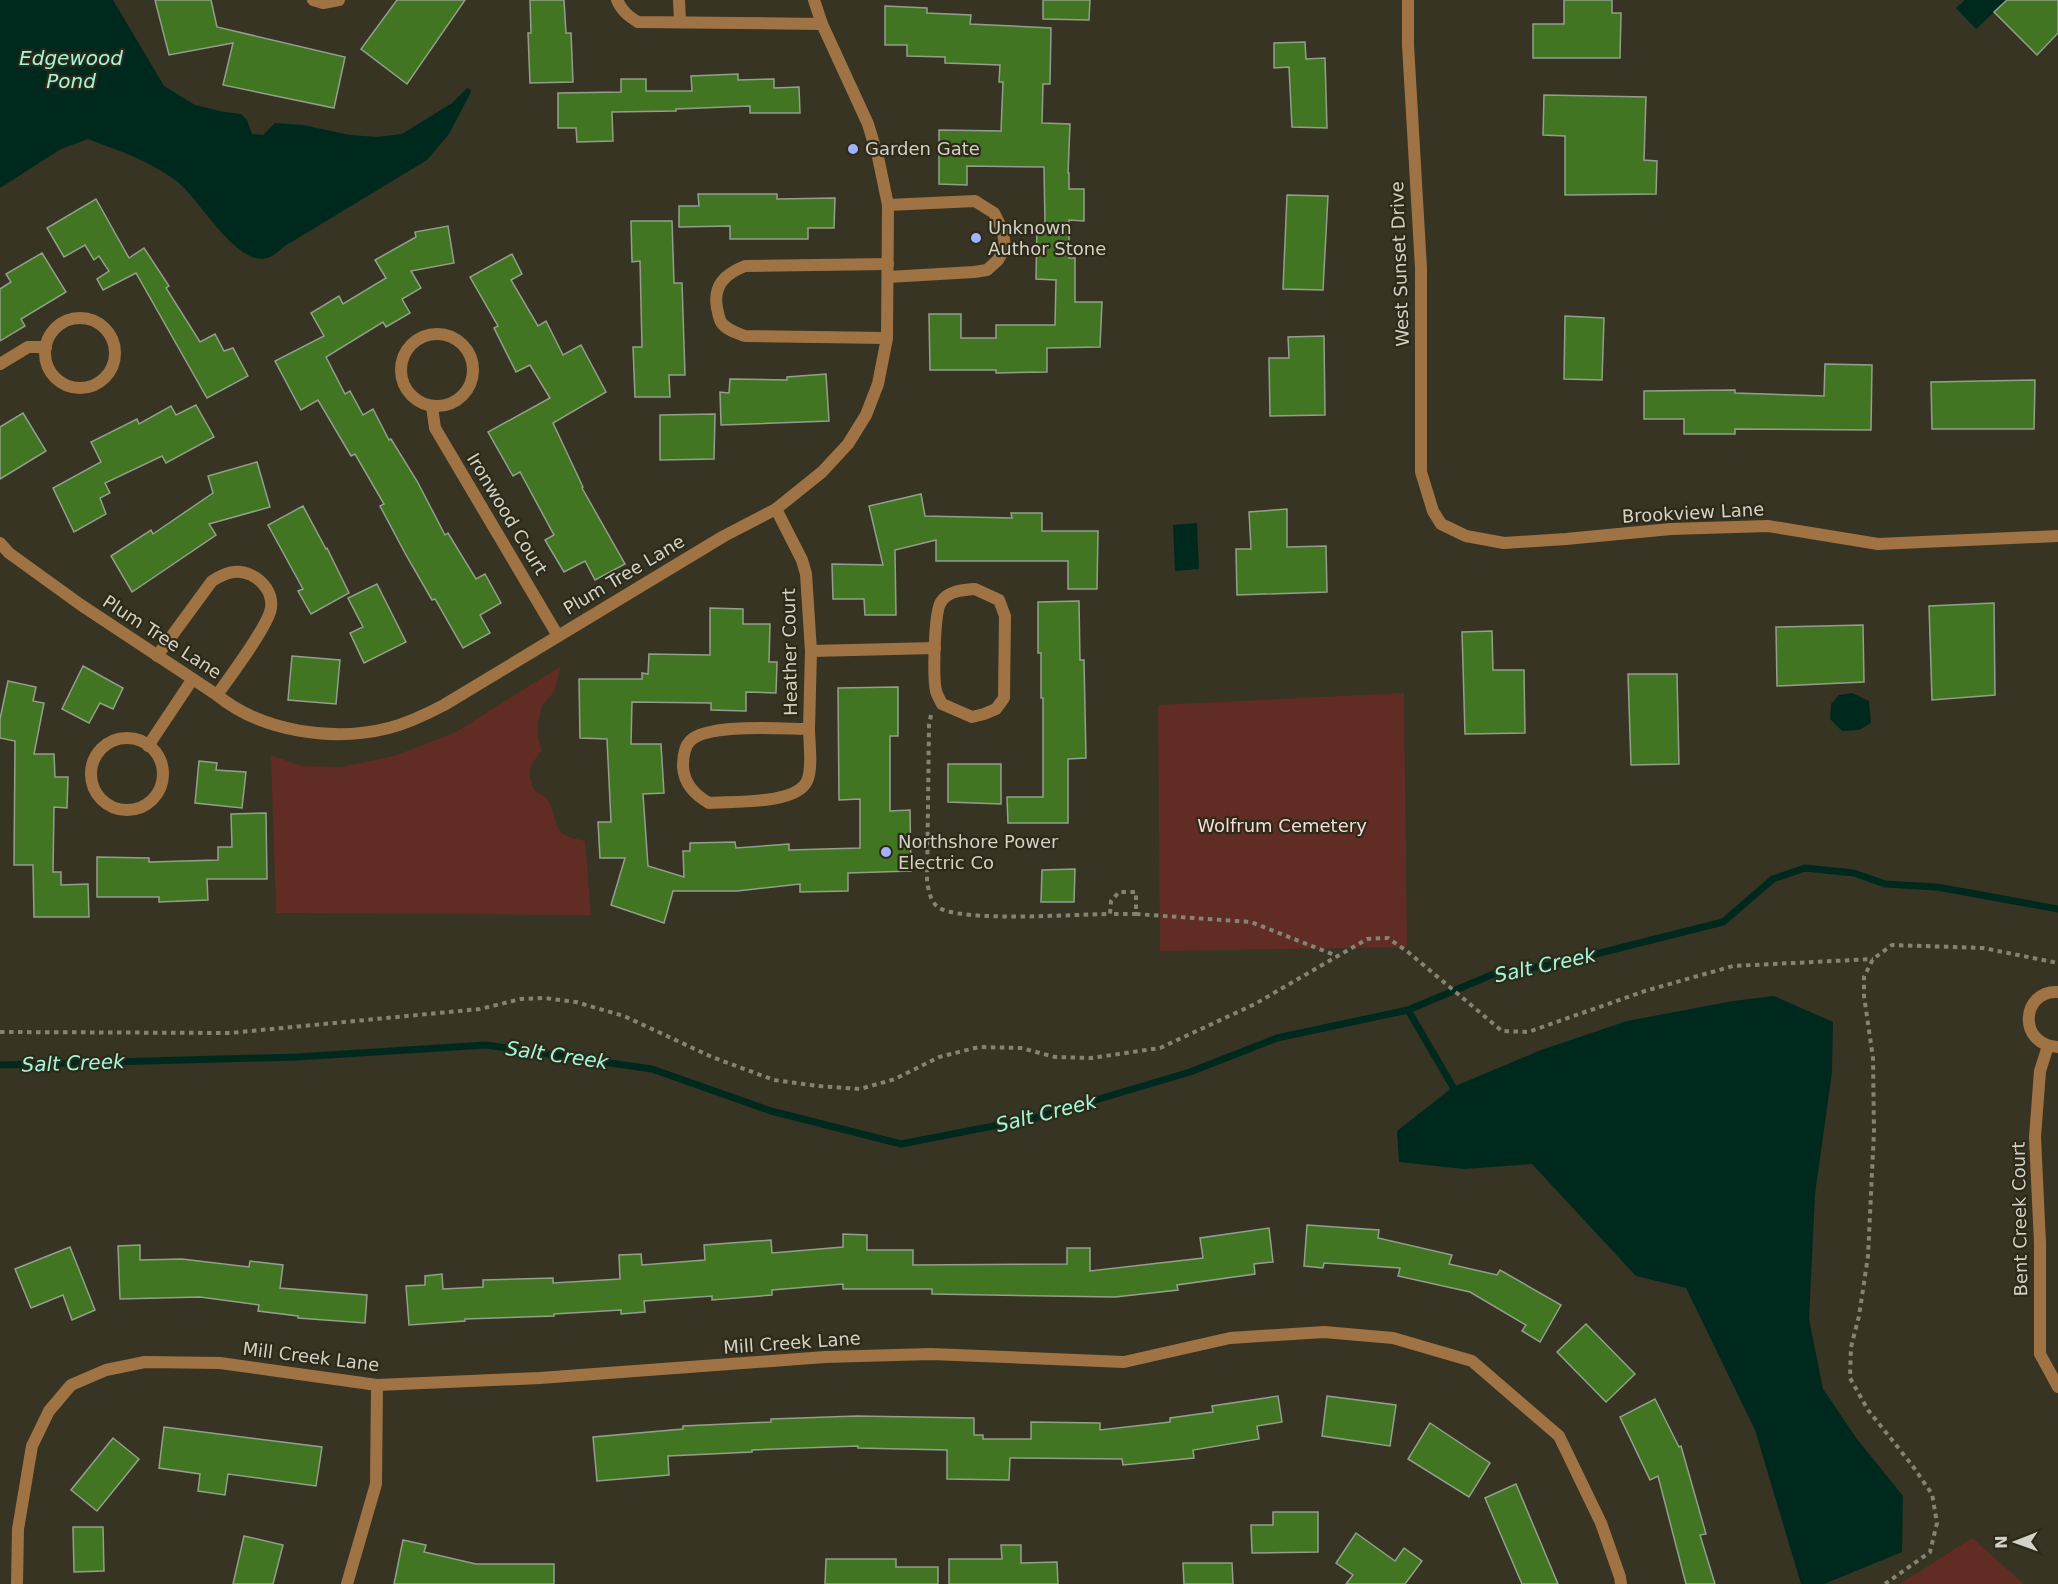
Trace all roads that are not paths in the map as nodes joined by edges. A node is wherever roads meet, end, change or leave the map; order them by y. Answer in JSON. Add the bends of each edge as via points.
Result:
{"nodes":[{"id":1,"x":312,"y":0,"type":"edge"},
{"id":2,"x":339,"y":0,"type":"edge"},
{"id":3,"x":617,"y":0,"type":"edge"},
{"id":4,"x":680,"y":0,"type":"edge"},
{"id":5,"x":814,"y":0,"type":"edge"},
{"id":6,"x":1408,"y":0,"type":"edge"},
{"id":7,"x":680,"y":22,"type":"junction"},
{"id":8,"x":822,"y":24,"type":"junction"},
{"id":9,"x":888,"y":205,"type":"junction"},
{"id":10,"x":888,"y":264,"type":"junction"},
{"id":11,"x":888,"y":278,"type":"junction"},
{"id":12,"x":887,"y":338,"type":"junction"},
{"id":13,"x":46,"y":346,"type":"junction"},
{"id":14,"x":0,"y":364,"type":"edge"},
{"id":15,"x":432,"y":407,"type":"junction"},
{"id":16,"x":776,"y":509,"type":"junction"},
{"id":17,"x":1441,"y":524,"type":"joint"},
{"id":18,"x":2058,"y":536,"type":"edge"},
{"id":19,"x":0,"y":543,"type":"edge"},
{"id":20,"x":558,"y":636,"type":"junction"},
{"id":21,"x":936,"y":648,"type":"junction"},
{"id":22,"x":811,"y":651,"type":"junction"},
{"id":23,"x":157,"y":656,"type":"junction"},
{"id":24,"x":192,"y":680,"type":"junction"},
{"id":25,"x":217,"y":695,"type":"junction"},
{"id":26,"x":809,"y":729,"type":"junction"},
{"id":27,"x":148,"y":746,"type":"junction"},
{"id":28,"x":2058,"y":992,"type":"edge"},
{"id":29,"x":2053,"y":1046,"type":"edge"},
{"id":30,"x":377,"y":1385,"type":"junction"},
{"id":31,"x":2058,"y":1388,"type":"edge"},
{"id":32,"x":17,"y":1584,"type":"edge"},
{"id":33,"x":347,"y":1584,"type":"edge"},
{"id":34,"x":1621,"y":1584,"type":"edge"}],
"edges":[{"from":1,"to":2,"type":"street"},
{"from":3,"to":7,"type":"street","via":[[628,17],[638,22]]},
{"from":4,"to":7,"type":"street"},
{"from":5,"to":8,"type":"street","name":"Plum Tree Lane"},
{"from":6,"to":17,"type":"street","name":"West Sunset Drive","via":[[1420,268],[1421,472]]},
{"from":7,"to":8,"type":"street"},
{"from":8,"to":9,"type":"street","name":"Plum Tree Lane","via":[[868,124]]},
{"from":9,"to":10,"type":"street","name":"Plum Tree Lane"},
{"from":9,"to":11,"type":"street","via":[[975,201],[994,213],[1004,231],[1005,248],[987,270]]},
{"from":10,"to":11,"type":"street","name":"Plum Tree Lane"},
{"from":10,"to":12,"type":"street","via":[[745,266],[731,271],[720,283],[716,296],[721,322],[746,336]]},
{"from":11,"to":12,"type":"street","name":"Plum Tree Lane"},
{"from":12,"to":16,"type":"street","name":"Plum Tree Lane","via":[[874,394],[848,444],[822,472]]},
{"from":13,"to":13,"type":"street","via":[[45,357],[55,378],[75,388],[95,386],[108,375],[116,357],[108,330],[86,317],[61,323],[52,331]]},
{"from":13,"to":14,"type":"street","via":[[28,347]]},
{"from":15,"to":15,"type":"street","via":[[443,407],[464,396],[474,370],[469,352],[459,340],[446,334],[426,335],[412,343],[400,370],[412,397]]},
{"from":15,"to":20,"type":"street","name":"Ironwood Court","via":[[435,428]]},
{"from":16,"to":20,"type":"street","name":"Plum Tree Lane"},
{"from":16,"to":22,"type":"street","name":"Heather Court","via":[[806,574]]},
{"from":17,"to":18,"type":"street","name":"Brookview Lane","via":[[1466,536],[1504,543],[1671,529],[1768,526],[1878,544]]},
{"from":19,"to":23,"type":"street","name":"Plum Tree Lane","via":[[9,554]]},
{"from":20,"to":25,"type":"street","name":"Plum Tree Lane","via":[[444,705],[389,728],[317,733],[233,708]]},
{"from":21,"to":21,"type":"street","via":[[936,691],[942,704],[972,717],[996,709],[1004,698],[1005,616],[999,600],[975,589],[947,596],[940,602],[936,615]]},
{"from":21,"to":22,"type":"street"},
{"from":22,"to":26,"type":"street","name":"Heather Court"},
{"from":23,"to":24,"type":"street","name":"Plum Tree Lane"},
{"from":23,"to":25,"type":"street","via":[[212,581],[224,573],[242,570],[262,580],[272,609]]},
{"from":24,"to":25,"type":"street","name":"Plum Tree Lane"},
{"from":24,"to":27,"type":"street"},
{"from":26,"to":26,"type":"street","name":"Heather Court","via":[[719,729],[703,734],[689,741],[683,756],[684,774],[699,797],[709,803],[784,798],[807,781]]},
{"from":27,"to":27,"type":"street","via":[[125,738],[113,741],[97,755],[92,765],[92,781],[101,799],[112,807],[133,810],[146,805],[157,794],[163,776],[160,760]]},
{"from":28,"to":29,"type":"street","name":"Bent Creek Court","via":[[2037,999],[2028,1016],[2033,1035]]},
{"from":29,"to":31,"type":"street","name":"Bent Creek Court","via":[[2040,1071],[2036,1137],[2040,1354]]},
{"from":30,"to":32,"type":"street","name":"Mill Creek Lane","via":[[220,1363],[145,1362],[106,1370],[71,1385],[49,1411],[32,1446],[18,1529]]},
{"from":30,"to":33,"type":"street","via":[[376,1484]]},
{"from":30,"to":34,"type":"street","name":"Mill Creek Lane","via":[[540,1378],[825,1357],[931,1354],[1124,1362],[1230,1338],[1324,1332],[1393,1338],[1472,1361],[1558,1436],[1601,1523]]}]}
